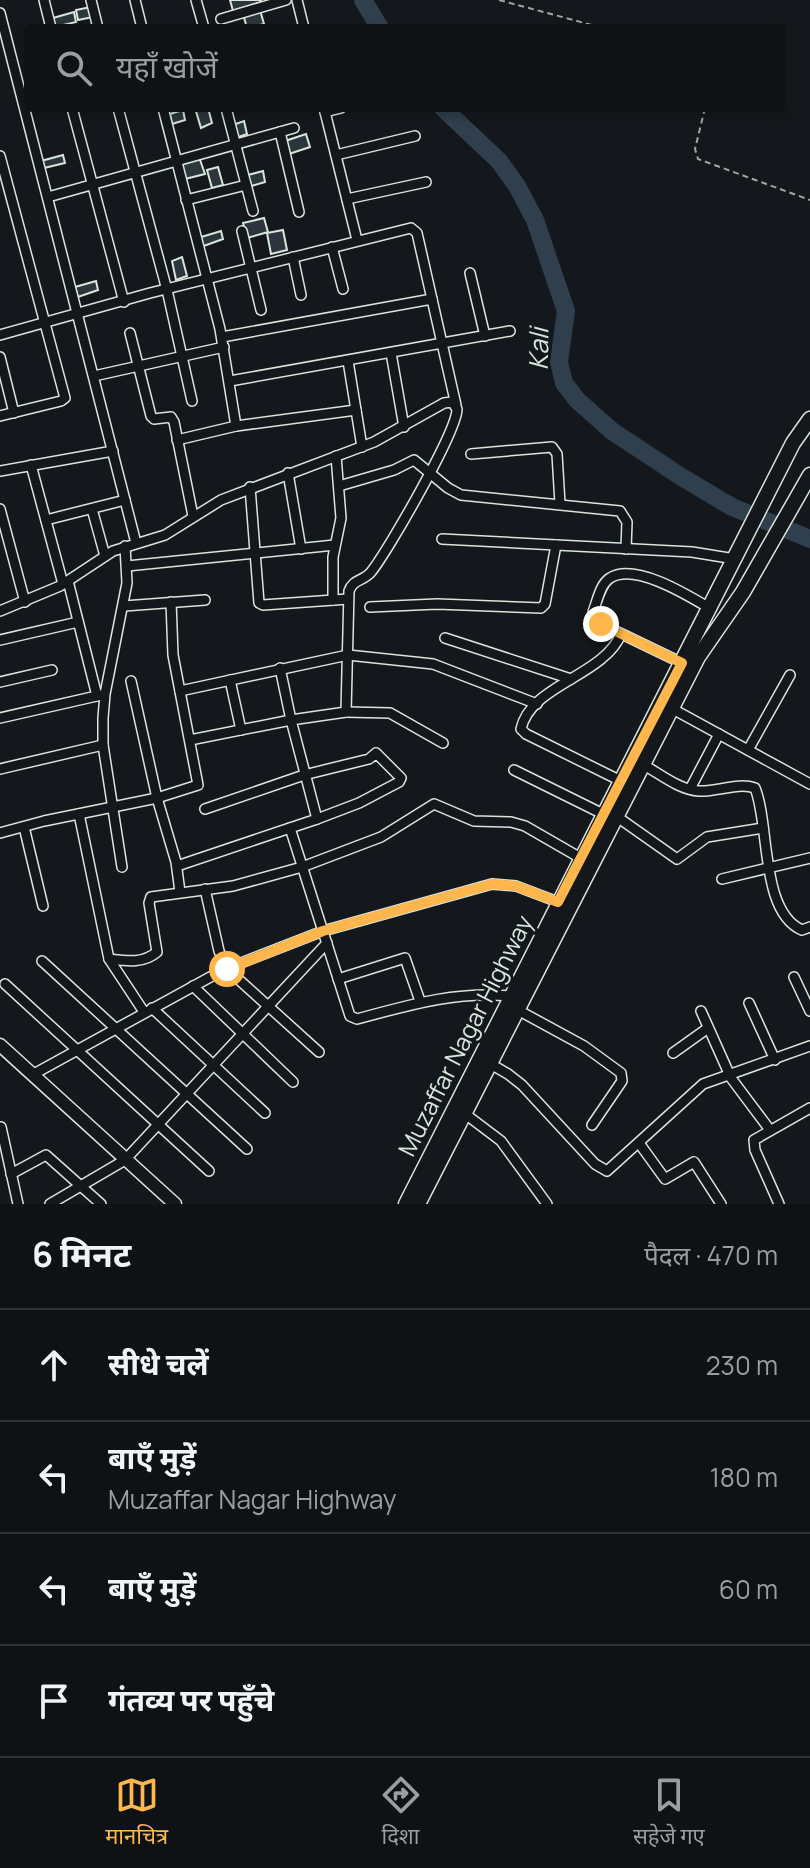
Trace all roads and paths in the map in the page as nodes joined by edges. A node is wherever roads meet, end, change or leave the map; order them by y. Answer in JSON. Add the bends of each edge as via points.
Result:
{"nodes":[{"id":1,"x":44,"y":0,"type":"edge"},
{"id":2,"x":91,"y":0,"type":"edge"},
{"id":3,"x":135,"y":0,"type":"edge"},
{"id":4,"x":196,"y":0,"type":"edge"},
{"id":5,"x":286,"y":0,"type":"edge"},
{"id":6,"x":297,"y":0,"type":"edge"},
{"id":7,"x":499,"y":0,"type":"edge"},
{"id":8,"x":0,"y":13,"type":"edge"},
{"id":9,"x":221,"y":19,"type":"dead end"},
{"id":10,"x":50,"y":24,"type":"edge"},
{"id":11,"x":97,"y":24,"type":"edge"},
{"id":12,"x":141,"y":24,"type":"edge"},
{"id":13,"x":203,"y":24,"type":"edge"},
{"id":14,"x":303,"y":24,"type":"edge"},
{"id":15,"x":588,"y":24,"type":"edge"},
{"id":16,"x":24,"y":105,"type":"edge"},
{"id":17,"x":26,"y":112,"type":"edge"},
{"id":18,"x":73,"y":112,"type":"edge"},
{"id":19,"x":119,"y":112,"type":"edge"},
{"id":20,"x":164,"y":112,"type":"edge"},
{"id":21,"x":227,"y":112,"type":"edge"},
{"id":22,"x":325,"y":112,"type":"edge"},
{"id":23,"x":704,"y":112,"type":"edge"},
{"id":24,"x":294,"y":128,"type":"dead end"},
{"id":25,"x":280,"y":132,"type":"junction"},
{"id":26,"x":415,"y":136,"type":"dead end"},
{"id":27,"x":234,"y":144,"type":"junction"},
{"id":28,"x":336,"y":155,"type":"junction"},
{"id":29,"x":0,"y":156,"type":"edge"},
{"id":30,"x":176,"y":161,"type":"junction"},
{"id":31,"x":135,"y":172,"type":"junction"},
{"id":32,"x":426,"y":182,"type":"dead end"},
{"id":33,"x":92,"y":184,"type":"junction"},
{"id":34,"x":246,"y":185,"type":"junction"},
{"id":35,"x":48,"y":197,"type":"junction"},
{"id":36,"x":347,"y":199,"type":"junction"},
{"id":37,"x":186,"y":200,"type":"junction"},
{"id":38,"x":810,"y":200,"type":"edge"},
{"id":39,"x":253,"y":211,"type":"dead end"},
{"id":40,"x":299,"y":212,"type":"dead end"},
{"id":41,"x":242,"y":231,"type":"dead end"},
{"id":42,"x":357,"y":240,"type":"junction"},
{"id":43,"x":332,"y":247,"type":"junction"},
{"id":44,"x":293,"y":257,"type":"junction"},
{"id":45,"x":251,"y":268,"type":"junction"},
{"id":46,"x":470,"y":273,"type":"dead end"},
{"id":47,"x":207,"y":280,"type":"junction"},
{"id":48,"x":343,"y":289,"type":"dead end"},
{"id":49,"x":167,"y":290,"type":"junction"},
{"id":50,"x":301,"y":295,"type":"dead end"},
{"id":51,"x":432,"y":299,"type":"junction"},
{"id":52,"x":124,"y":302,"type":"junction"},
{"id":53,"x":261,"y":310,"type":"dead end"},
{"id":54,"x":79,"y":314,"type":"junction"},
{"id":55,"x":45,"y":323,"type":"junction"},
{"id":56,"x":510,"y":331,"type":"dead end"},
{"id":57,"x":130,"y":333,"type":"dead end"},
{"id":58,"x":0,"y":335,"type":"edge"},
{"id":59,"x":485,"y":336,"type":"junction"},
{"id":60,"x":223,"y":342,"type":"junction"},
{"id":61,"x":442,"y":345,"type":"junction"},
{"id":62,"x":391,"y":353,"type":"junction"},
{"id":63,"x":183,"y":356,"type":"junction"},
{"id":64,"x":0,"y":357,"type":"edge"},
{"id":65,"x":348,"y":361,"type":"junction"},
{"id":66,"x":138,"y":366,"type":"junction"},
{"id":67,"x":94,"y":376,"type":"junction"},
{"id":68,"x":230,"y":381,"type":"junction"},
{"id":69,"x":192,"y":401,"type":"dead end"},
{"id":70,"x":456,"y":405,"type":"junction"},
{"id":71,"x":356,"y":410,"type":"junction"},
{"id":72,"x":14,"y":413,"type":"junction"},
{"id":73,"x":0,"y":416,"type":"edge"},
{"id":74,"x":810,"y":419,"type":"edge"},
{"id":75,"x":236,"y":426,"type":"junction"},
{"id":76,"x":404,"y":427,"type":"junction"},
{"id":77,"x":177,"y":440,"type":"junction"},
{"id":78,"x":362,"y":447,"type":"junction"},
{"id":79,"x":113,"y":451,"type":"junction"},
{"id":80,"x":471,"y":454,"type":"dead end"},
{"id":81,"x":336,"y":456,"type":"junction"},
{"id":82,"x":31,"y":465,"type":"junction"},
{"id":83,"x":0,"y":471,"type":"edge"},
{"id":84,"x":288,"y":473,"type":"junction"},
{"id":85,"x":430,"y":473,"type":"junction"},
{"id":86,"x":810,"y":475,"type":"edge"},
{"id":87,"x":339,"y":486,"type":"junction"},
{"id":88,"x":250,"y":487,"type":"junction"},
{"id":89,"x":125,"y":500,"type":"junction"},
{"id":90,"x":560,"y":504,"type":"junction"},
{"id":91,"x":0,"y":509,"type":"edge"},
{"id":92,"x":92,"y":509,"type":"junction"},
{"id":93,"x":193,"y":516,"type":"junction"},
{"id":94,"x":46,"y":520,"type":"junction"},
{"id":95,"x":442,"y":539,"type":"dead end"},
{"id":96,"x":136,"y":543,"type":"junction"},
{"id":97,"x":335,"y":545,"type":"junction"},
{"id":98,"x":556,"y":545,"type":"junction"},
{"id":99,"x":125,"y":546,"type":"junction"},
{"id":100,"x":301,"y":549,"type":"junction"},
{"id":101,"x":626,"y":549,"type":"junction"},
{"id":102,"x":255,"y":553,"type":"junction"},
{"id":103,"x":105,"y":556,"type":"junction"},
{"id":104,"x":737,"y":556,"type":"junction"},
{"id":105,"x":127,"y":566,"type":"junction"},
{"id":106,"x":65,"y":582,"type":"junction"},
{"id":107,"x":348,"y":599,"type":"junction"},
{"id":108,"x":205,"y":600,"type":"dead end"},
{"id":109,"x":333,"y":600,"type":"junction"},
{"id":110,"x":25,"y":602,"type":"junction"},
{"id":111,"x":171,"y":602,"type":"junction"},
{"id":112,"x":124,"y":606,"type":"junction"},
{"id":113,"x":370,"y":607,"type":"dead end"},
{"id":114,"x":711,"y":609,"type":"junction"},
{"id":115,"x":0,"y":611,"type":"edge"},
{"id":116,"x":78,"y":622,"type":"junction"},
{"id":117,"x":621,"y":634,"type":"junction"},
{"id":118,"x":445,"y":638,"type":"dead end"},
{"id":119,"x":0,"y":640,"type":"edge"},
{"id":120,"x":348,"y":655,"type":"junction"},
{"id":121,"x":682,"y":663,"type":"junction"},
{"id":122,"x":280,"y":668,"type":"junction"},
{"id":123,"x":52,"y":670,"type":"dead end"},
{"id":124,"x":790,"y":675,"type":"dead end"},
{"id":125,"x":571,"y":679,"type":"junction"},
{"id":126,"x":230,"y":680,"type":"junction"},
{"id":127,"x":131,"y":681,"type":"dead end"},
{"id":128,"x":0,"y":682,"type":"edge"},
{"id":129,"x":180,"y":691,"type":"junction"},
{"id":130,"x":101,"y":695,"type":"junction"},
{"id":131,"x":537,"y":704,"type":"junction"},
{"id":132,"x":671,"y":708,"type":"junction"},
{"id":133,"x":346,"y":712,"type":"junction"},
{"id":134,"x":0,"y":718,"type":"edge"},
{"id":135,"x":291,"y":720,"type":"junction"},
{"id":136,"x":241,"y":730,"type":"junction"},
{"id":137,"x":719,"y":734,"type":"junction"},
{"id":138,"x":190,"y":740,"type":"junction"},
{"id":139,"x":443,"y":743,"type":"dead end"},
{"id":140,"x":103,"y":745,"type":"junction"},
{"id":141,"x":748,"y":750,"type":"junction"},
{"id":142,"x":642,"y":764,"type":"junction"},
{"id":143,"x":0,"y":769,"type":"edge"},
{"id":144,"x":514,"y":770,"type":"dead end"},
{"id":145,"x":304,"y":775,"type":"junction"},
{"id":146,"x":621,"y":781,"type":"junction"},
{"id":147,"x":810,"y":784,"type":"edge"},
{"id":148,"x":690,"y":789,"type":"junction"},
{"id":149,"x":157,"y":798,"type":"junction"},
{"id":150,"x":115,"y":807,"type":"junction"},
{"id":151,"x":205,"y":809,"type":"dead end"},
{"id":152,"x":79,"y":814,"type":"junction"},
{"id":153,"x":610,"y":815,"type":"junction"},
{"id":154,"x":317,"y":819,"type":"junction"},
{"id":155,"x":24,"y":827,"type":"junction"},
{"id":156,"x":290,"y":828,"type":"junction"},
{"id":157,"x":763,"y":828,"type":"junction"},
{"id":158,"x":0,"y":833,"type":"edge"},
{"id":159,"x":810,"y":858,"type":"edge"},
{"id":160,"x":586,"y":861,"type":"junction"},
{"id":161,"x":177,"y":866,"type":"junction"},
{"id":162,"x":769,"y":866,"type":"junction"},
{"id":163,"x":122,"y":867,"type":"dead end"},
{"id":164,"x":302,"y":867,"type":"junction"},
{"id":165,"x":722,"y":879,"type":"dead end"},
{"id":166,"x":205,"y":889,"type":"junction"},
{"id":167,"x":180,"y":892,"type":"junction"},
{"id":168,"x":558,"y":902,"type":"junction"},
{"id":169,"x":43,"y":906,"type":"dead end"},
{"id":170,"x":810,"y":927,"type":"edge"},
{"id":171,"x":323,"y":931,"type":"junction"},
{"id":172,"x":327,"y":943,"type":"junction"},
{"id":173,"x":109,"y":959,"type":"junction"},
{"id":174,"x":42,"y":961,"type":"dead end"},
{"id":175,"x":227,"y":969,"type":"junction"},
{"id":176,"x":794,"y":977,"type":"dead end"},
{"id":177,"x":338,"y":979,"type":"junction"},
{"id":178,"x":5,"y":984,"type":"dead end"},
{"id":179,"x":193,"y":986,"type":"junction"},
{"id":180,"x":420,"y":1001,"type":"junction"},
{"id":181,"x":513,"y":1003,"type":"junction"},
{"id":182,"x":749,"y":1003,"type":"dead end"},
{"id":183,"x":268,"y":1006,"type":"junction"},
{"id":184,"x":148,"y":1010,"type":"junction"},
{"id":185,"x":701,"y":1011,"type":"dead end"},
{"id":186,"x":810,"y":1011,"type":"edge"},
{"id":187,"x":708,"y":1028,"type":"junction"},
{"id":188,"x":115,"y":1029,"type":"junction"},
{"id":189,"x":242,"y":1034,"type":"junction"},
{"id":190,"x":0,"y":1045,"type":"edge"},
{"id":191,"x":810,"y":1046,"type":"edge"},
{"id":192,"x":76,"y":1050,"type":"junction"},
{"id":193,"x":319,"y":1052,"type":"dead end"},
{"id":194,"x":673,"y":1053,"type":"dead end"},
{"id":195,"x":775,"y":1060,"type":"junction"},
{"id":196,"x":489,"y":1063,"type":"junction"},
{"id":197,"x":214,"y":1064,"type":"junction"},
{"id":198,"x":32,"y":1075,"type":"junction"},
{"id":199,"x":729,"y":1075,"type":"junction"},
{"id":200,"x":293,"y":1082,"type":"dead end"},
{"id":201,"x":186,"y":1094,"type":"junction"},
{"id":202,"x":810,"y":1108,"type":"edge"},
{"id":203,"x":265,"y":1113,"type":"dead end"},
{"id":204,"x":464,"y":1113,"type":"junction"},
{"id":205,"x":158,"y":1125,"type":"junction"},
{"id":206,"x":592,"y":1125,"type":"dead end"},
{"id":207,"x":1,"y":1127,"type":"edge"},
{"id":208,"x":770,"y":1130,"type":"junction"},
{"id":209,"x":639,"y":1143,"type":"junction"},
{"id":210,"x":247,"y":1149,"type":"dead end"},
{"id":211,"x":125,"y":1160,"type":"junction"},
{"id":212,"x":209,"y":1171,"type":"dead end"},
{"id":213,"x":11,"y":1174,"type":"junction"},
{"id":214,"x":81,"y":1187,"type":"junction"},
{"id":215,"x":18,"y":1204,"type":"edge"},
{"id":216,"x":50,"y":1204,"type":"edge"},
{"id":217,"x":101,"y":1204,"type":"edge"},
{"id":218,"x":175,"y":1204,"type":"edge"},
{"id":219,"x":406,"y":1204,"type":"edge"},
{"id":220,"x":418,"y":1204,"type":"edge"},
{"id":221,"x":547,"y":1204,"type":"edge"},
{"id":222,"x":721,"y":1204,"type":"edge"},
{"id":223,"x":779,"y":1204,"type":"edge"}],
"edges":[{"from":1,"to":10,"type":"street"},
{"from":2,"to":11,"type":"street"},
{"from":3,"to":12,"type":"street"},
{"from":4,"to":13,"type":"street"},
{"from":5,"to":9,"type":"street"},
{"from":6,"to":14,"type":"street"},
{"from":7,"to":15,"type":"path"},
{"from":8,"to":16,"type":"street"},
{"from":17,"to":35,"type":"street"},
{"from":18,"to":33,"type":"street"},
{"from":19,"to":31,"type":"street"},
{"from":20,"to":30,"type":"street"},
{"from":21,"to":27,"type":"street"},
{"from":22,"to":28,"type":"street"},
{"from":23,"to":38,"type":"path","via":[[695,149],[698,159]]},
{"from":24,"to":25,"type":"street"},
{"from":25,"to":27,"type":"street"},
{"from":25,"to":40,"type":"street"},
{"from":26,"to":28,"type":"street"},
{"from":27,"to":30,"type":"street"},
{"from":27,"to":34,"type":"street"},
{"from":28,"to":36,"type":"street"},
{"from":29,"to":55,"type":"street"},
{"from":30,"to":31,"type":"street"},
{"from":30,"to":37,"type":"street"},
{"from":31,"to":33,"type":"street"},
{"from":31,"to":49,"type":"street"},
{"from":32,"to":36,"type":"street"},
{"from":33,"to":35,"type":"street"},
{"from":33,"to":52,"type":"street"},
{"from":34,"to":37,"type":"street"},
{"from":34,"to":39,"type":"street"},
{"from":35,"to":54,"type":"street"},
{"from":36,"to":42,"type":"street"},
{"from":37,"to":47,"type":"street"},
{"from":41,"to":45,"type":"street"},
{"from":42,"to":43,"type":"street"},
{"from":42,"to":51,"type":"street","via":[[414,230]]},
{"from":43,"to":44,"type":"street"},
{"from":43,"to":48,"type":"street"},
{"from":44,"to":45,"type":"street"},
{"from":44,"to":50,"type":"street"},
{"from":45,"to":47,"type":"street"},
{"from":45,"to":53,"type":"street"},
{"from":46,"to":59,"type":"street"},
{"from":47,"to":49,"type":"street"},
{"from":47,"to":60,"type":"street"},
{"from":49,"to":52,"type":"street"},
{"from":49,"to":63,"type":"street"},
{"from":51,"to":60,"type":"street"},
{"from":51,"to":61,"type":"street"},
{"from":52,"to":54,"type":"street"},
{"from":54,"to":55,"type":"street"},
{"from":54,"to":67,"type":"street"},
{"from":55,"to":58,"type":"street"},
{"from":55,"to":72,"type":"street","via":[[65,398]]},
{"from":56,"to":59,"type":"street"},
{"from":57,"to":66,"type":"street"},
{"from":59,"to":61,"type":"street"},
{"from":60,"to":63,"type":"street"},
{"from":60,"to":68,"type":"street"},
{"from":61,"to":62,"type":"street"},
{"from":61,"to":70,"type":"street"},
{"from":62,"to":65,"type":"street"},
{"from":62,"to":76,"type":"street"},
{"from":63,"to":66,"type":"street"},
{"from":63,"to":69,"type":"street"},
{"from":64,"to":72,"type":"street"},
{"from":65,"to":68,"type":"street"},
{"from":65,"to":71,"type":"street"},
{"from":66,"to":67,"type":"street"},
{"from":66,"to":77,"type":"street","via":[[152,418],[171,417]]},
{"from":67,"to":79,"type":"street"},
{"from":68,"to":75,"type":"street"},
{"from":70,"to":76,"type":"street","via":[[444,403]]},
{"from":70,"to":85,"type":"street","via":[[456,421]]},
{"from":71,"to":75,"type":"street"},
{"from":71,"to":78,"type":"street"},
{"from":72,"to":73,"type":"street"},
{"from":74,"to":104,"type":"main road","name":"Muzaffar Nagar Highway"},
{"from":75,"to":77,"type":"street"},
{"from":76,"to":78,"type":"street"},
{"from":77,"to":93,"type":"street"},
{"from":78,"to":81,"type":"street"},
{"from":79,"to":82,"type":"street"},
{"from":79,"to":89,"type":"street"},
{"from":80,"to":90,"type":"street","via":[[552,447]]},
{"from":81,"to":84,"type":"street"},
{"from":81,"to":87,"type":"street"},
{"from":82,"to":83,"type":"street"},
{"from":82,"to":94,"type":"street"},
{"from":84,"to":88,"type":"street"},
{"from":84,"to":100,"type":"street"},
{"from":85,"to":87,"type":"street","via":[[414,460]]},
{"from":85,"to":90,"type":"street","via":[[461,495]]},
{"from":85,"to":107,"type":"street","via":[[370,574],[351,584]]},
{"from":86,"to":132,"type":"main road","name":"Muzaffar Nagar Highway"},
{"from":87,"to":97,"type":"street","via":[[341,518]]},
{"from":88,"to":93,"type":"street"},
{"from":88,"to":102,"type":"street"},
{"from":89,"to":92,"type":"street"},
{"from":89,"to":96,"type":"street"},
{"from":90,"to":101,"type":"street","via":[[620,511],[627,522]]},
{"from":91,"to":110,"type":"street"},
{"from":92,"to":94,"type":"street"},
{"from":92,"to":103,"type":"street"},
{"from":93,"to":96,"type":"street","via":[[165,535]]},
{"from":94,"to":106,"type":"street"},
{"from":95,"to":98,"type":"street"},
{"from":96,"to":99,"type":"street"},
{"from":97,"to":100,"type":"street"},
{"from":97,"to":109,"type":"street"},
{"from":98,"to":101,"type":"street"},
{"from":98,"to":113,"type":"street","via":[[541,608]]},
{"from":99,"to":103,"type":"street"},
{"from":99,"to":105,"type":"street"},
{"from":100,"to":102,"type":"street"},
{"from":101,"to":104,"type":"street"},
{"from":102,"to":105,"type":"street"},
{"from":102,"to":109,"type":"street","via":[[260,605]]},
{"from":103,"to":106,"type":"street"},
{"from":104,"to":114,"type":"main road","name":"Muzaffar Nagar Highway"},
{"from":105,"to":112,"type":"street"},
{"from":106,"to":110,"type":"street"},
{"from":106,"to":116,"type":"street"},
{"from":107,"to":109,"type":"street"},
{"from":107,"to":120,"type":"street"},
{"from":108,"to":111,"type":"street"},
{"from":110,"to":115,"type":"street"},
{"from":111,"to":112,"type":"street"},
{"from":111,"to":129,"type":"street"},
{"from":112,"to":130,"type":"street"},
{"from":114,"to":117,"type":"street","via":[[646,576],[612,576],[603,585],[593,617]]},
{"from":114,"to":121,"type":"main road","name":"Muzaffar Nagar Highway"},
{"from":116,"to":119,"type":"street"},
{"from":116,"to":130,"type":"street"},
{"from":117,"to":121,"type":"street"},
{"from":117,"to":125,"type":"street","via":[[608,655]]},
{"from":118,"to":125,"type":"street"},
{"from":120,"to":122,"type":"street"},
{"from":120,"to":131,"type":"street","via":[[433,664]]},
{"from":120,"to":133,"type":"street"},
{"from":121,"to":146,"type":"main road","name":"Muzaffar Nagar Highway"},
{"from":122,"to":126,"type":"street"},
{"from":122,"to":135,"type":"street"},
{"from":123,"to":128,"type":"street"},
{"from":124,"to":141,"type":"street"},
{"from":125,"to":131,"type":"street"},
{"from":126,"to":129,"type":"street"},
{"from":126,"to":136,"type":"street"},
{"from":127,"to":149,"type":"street"},
{"from":129,"to":138,"type":"street"},
{"from":130,"to":134,"type":"street"},
{"from":130,"to":140,"type":"street"},
{"from":131,"to":146,"type":"street","via":[[521,725],[523,732]]},
{"from":132,"to":137,"type":"street"},
{"from":132,"to":142,"type":"main road","name":"Muzaffar Nagar Highway"},
{"from":133,"to":135,"type":"street"},
{"from":133,"to":139,"type":"street","via":[[390,713]]},
{"from":135,"to":136,"type":"street"},
{"from":135,"to":145,"type":"street"},
{"from":136,"to":138,"type":"street"},
{"from":137,"to":141,"type":"street"},
{"from":137,"to":148,"type":"street"},
{"from":138,"to":149,"type":"street","via":[[198,785]]},
{"from":140,"to":143,"type":"street"},
{"from":140,"to":150,"type":"street"},
{"from":141,"to":147,"type":"street"},
{"from":142,"to":148,"type":"street"},
{"from":142,"to":153,"type":"main road","name":"Muzaffar Nagar Highway"},
{"from":144,"to":153,"type":"street"},
{"from":145,"to":151,"type":"street"},
{"from":145,"to":154,"type":"street"},
{"from":145,"to":154,"type":"street","via":[[376,753],[401,778],[359,803]]},
{"from":146,"to":153,"type":"main road","name":"Muzaffar Nagar Highway"},
{"from":148,"to":157,"type":"street","via":[[751,786],[757,792]]},
{"from":149,"to":150,"type":"street"},
{"from":149,"to":161,"type":"street"},
{"from":150,"to":152,"type":"street"},
{"from":150,"to":163,"type":"street"},
{"from":152,"to":155,"type":"street"},
{"from":152,"to":173,"type":"street"},
{"from":153,"to":157,"type":"street","via":[[677,859],[707,837]]},
{"from":153,"to":160,"type":"main road","name":"Muzaffar Nagar Highway"},
{"from":154,"to":156,"type":"street"},
{"from":155,"to":158,"type":"street"},
{"from":155,"to":169,"type":"street"},
{"from":156,"to":161,"type":"street"},
{"from":156,"to":164,"type":"street"},
{"from":157,"to":162,"type":"street"},
{"from":159,"to":162,"type":"street"},
{"from":160,"to":164,"type":"street","via":[[525,826],[474,821],[434,804],[381,837]]},
{"from":160,"to":168,"type":"main road","name":"Muzaffar Nagar Highway"},
{"from":160,"to":181,"type":"main road","name":"Muzaffar Nagar Highway"},
{"from":161,"to":167,"type":"street"},
{"from":162,"to":165,"type":"street"},
{"from":162,"to":170,"type":"street","via":[[781,911],[798,929]]},
{"from":164,"to":166,"type":"street"},
{"from":164,"to":171,"type":"street"},
{"from":166,"to":167,"type":"street"},
{"from":166,"to":175,"type":"street"},
{"from":167,"to":173,"type":"street","via":[[149,899],[155,955],[132,962]]},
{"from":168,"to":171,"type":"street","via":[[516,886],[492,884]]},
{"from":168,"to":181,"type":"main road","name":"Muzaffar Nagar Highway"},
{"from":171,"to":172,"type":"street"},
{"from":171,"to":175,"type":"street"},
{"from":172,"to":177,"type":"street"},
{"from":172,"to":183,"type":"street"},
{"from":173,"to":184,"type":"street"},
{"from":174,"to":188,"type":"street"},
{"from":175,"to":179,"type":"street"},
{"from":175,"to":183,"type":"street"},
{"from":176,"to":186,"type":"street"},
{"from":177,"to":180,"type":"street","via":[[354,1019]]},
{"from":177,"to":180,"type":"street","via":[[405,958]]},
{"from":178,"to":192,"type":"street"},
{"from":179,"to":184,"type":"street"},
{"from":179,"to":189,"type":"street"},
{"from":180,"to":181,"type":"street","via":[[460,995]]},
{"from":181,"to":196,"type":"main road","name":"Muzaffar Nagar Highway"},
{"from":181,"to":206,"type":"street","via":[[621,1073],[622,1081]]},
{"from":181,"to":219,"type":"main road","name":"Muzaffar Nagar Highway"},
{"from":182,"to":195,"type":"street"},
{"from":183,"to":189,"type":"street"},
{"from":183,"to":193,"type":"street"},
{"from":184,"to":188,"type":"street"},
{"from":184,"to":197,"type":"street"},
{"from":185,"to":187,"type":"street"},
{"from":187,"to":194,"type":"street"},
{"from":187,"to":199,"type":"street"},
{"from":188,"to":192,"type":"street"},
{"from":188,"to":201,"type":"street"},
{"from":189,"to":197,"type":"street"},
{"from":189,"to":200,"type":"street"},
{"from":190,"to":198,"type":"main road"},
{"from":191,"to":195,"type":"street"},
{"from":192,"to":198,"type":"street"},
{"from":192,"to":205,"type":"street"},
{"from":195,"to":199,"type":"street"},
{"from":196,"to":204,"type":"main road","name":"Muzaffar Nagar Highway"},
{"from":196,"to":209,"type":"street","via":[[522,1085],[602,1170],[612,1168]]},
{"from":197,"to":201,"type":"street"},
{"from":197,"to":203,"type":"street"},
{"from":198,"to":211,"type":"main road"},
{"from":199,"to":208,"type":"street"},
{"from":199,"to":209,"type":"street","via":[[696,1089]]},
{"from":201,"to":205,"type":"street"},
{"from":201,"to":210,"type":"street"},
{"from":202,"to":208,"type":"street"},
{"from":204,"to":220,"type":"main road","name":"Muzaffar Nagar Highway"},
{"from":204,"to":221,"type":"street","via":[[501,1141]]},
{"from":205,"to":211,"type":"street"},
{"from":205,"to":212,"type":"street"},
{"from":207,"to":213,"type":"street"},
{"from":208,"to":223,"type":"street","via":[[754,1144]]},
{"from":209,"to":222,"type":"street","via":[[665,1179],[694,1162]]},
{"from":211,"to":214,"type":"street"},
{"from":211,"to":218,"type":"main road"},
{"from":213,"to":214,"type":"street","via":[[46,1155]]},
{"from":213,"to":215,"type":"street"},
{"from":214,"to":216,"type":"street"},
{"from":214,"to":217,"type":"street"}]}
